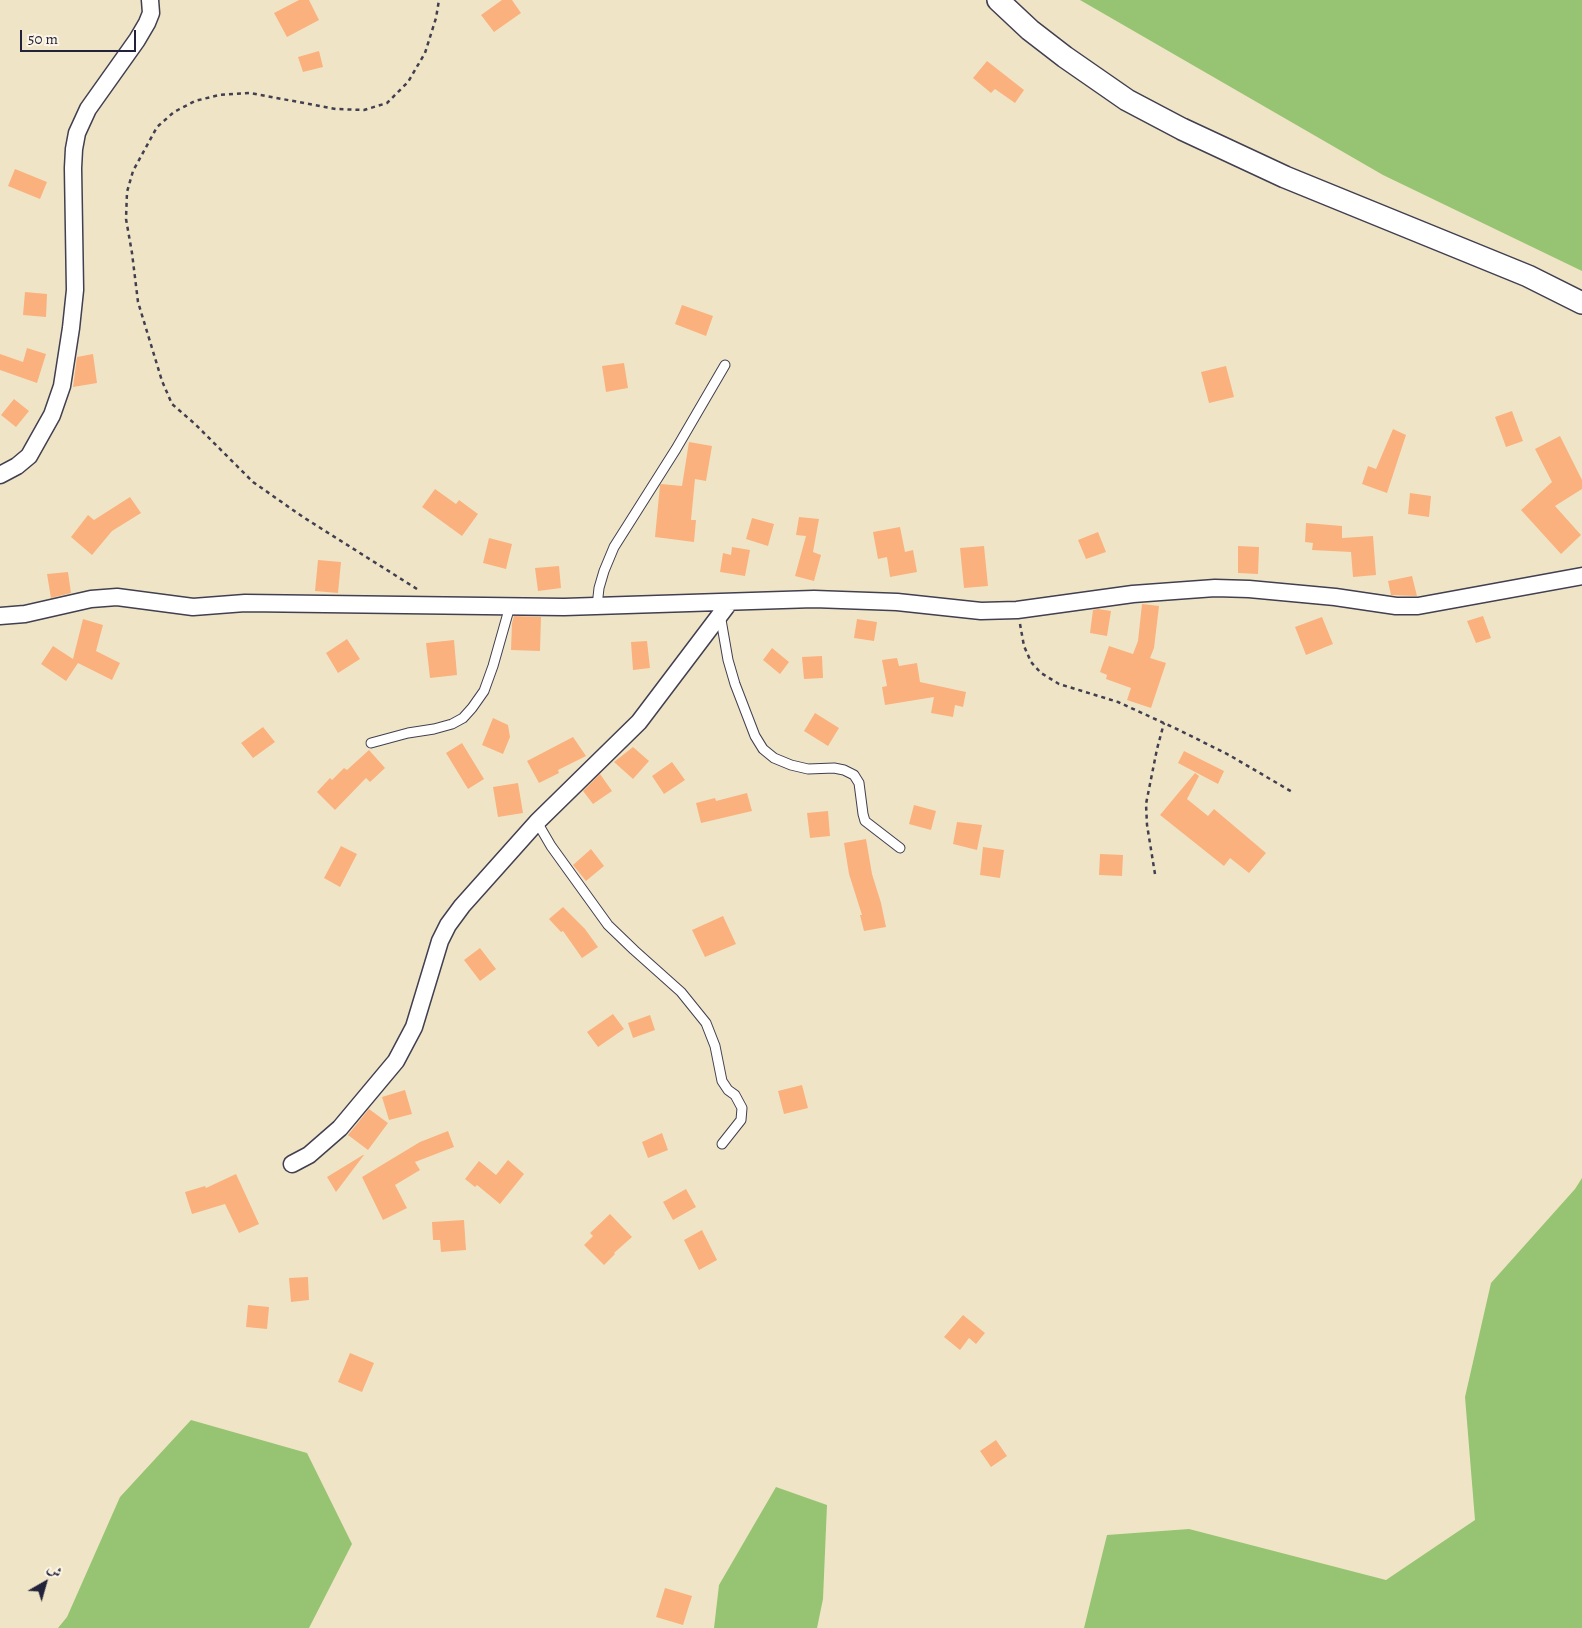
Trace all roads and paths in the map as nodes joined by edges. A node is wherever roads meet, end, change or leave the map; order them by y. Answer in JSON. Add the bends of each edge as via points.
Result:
{"nodes":[{"id":1,"x":150,"y":0,"type":"edge"},
{"id":2,"x":439,"y":0,"type":"edge"},
{"id":3,"x":998,"y":0,"type":"edge"},
{"id":4,"x":1582,"y":303,"type":"edge"},
{"id":5,"x":725,"y":365,"type":"dead end"},
{"id":6,"x":0,"y":475,"type":"edge"},
{"id":7,"x":1582,"y":576,"type":"edge"},
{"id":8,"x":440,"y":606,"type":"junction"},
{"id":9,"x":510,"y":606,"type":"junction"},
{"id":10,"x":597,"y":606,"type":"junction"},
{"id":11,"x":724,"y":608,"type":"junction"},
{"id":12,"x":1017,"y":610,"type":"junction"},
{"id":13,"x":0,"y":616,"type":"edge"},
{"id":14,"x":1164,"y":722,"type":"junction"},
{"id":15,"x":371,"y":743,"type":"dead end"},
{"id":16,"x":1294,"y":793,"type":"dead end"},
{"id":17,"x":536,"y":822,"type":"junction"},
{"id":18,"x":900,"y":848,"type":"dead end"},
{"id":19,"x":1155,"y":874,"type":"dead end"},
{"id":20,"x":722,"y":1144,"type":"dead end"},
{"id":21,"x":292,"y":1164,"type":"dead end"}],
"edges":[{"from":1,"to":6,"type":"street","via":[[151,13],[147,23],[88,109],[77,133],[73,168],[75,290],[62,386],[52,415],[29,456]]},
{"from":2,"to":8,"type":"path","via":[[424,53],[408,82],[387,103],[364,110],[336,109],[250,93],[195,101],[174,112],[157,127],[133,170],[126,192],[126,219],[138,302],[172,404],[253,482]]},
{"from":3,"to":4,"type":"street","via":[[1073,63],[1127,100],[1182,129],[1285,177],[1528,276]]},
{"from":5,"to":10,"type":"lane","via":[[614,547],[599,588]]},
{"from":7,"to":12,"type":"street","via":[[1418,606],[1215,588],[1133,594]]},
{"from":8,"to":9,"type":"street"},
{"from":8,"to":13,"type":"street","via":[[245,603],[193,607],[117,596]]},
{"from":9,"to":10,"type":"street"},
{"from":9,"to":15,"type":"lane","via":[[484,691],[463,718],[434,730]]},
{"from":10,"to":11,"type":"street"},
{"from":11,"to":12,"type":"street","via":[[768,600],[860,600],[981,611]]},
{"from":11,"to":17,"type":"street","via":[[640,722]]},
{"from":11,"to":18,"type":"lane","via":[[728,660],[763,750],[791,765],[808,769],[834,768],[854,775],[859,783],[865,821]]},
{"from":12,"to":14,"type":"path","via":[[1024,646],[1031,662],[1041,673],[1059,684],[1118,702]]},
{"from":14,"to":16,"type":"path"},
{"from":14,"to":19,"type":"path","via":[[1146,804]]},
{"from":17,"to":20,"type":"lane","via":[[608,924],[681,992],[706,1023],[715,1046],[722,1081],[742,1108],[741,1120]]},
{"from":17,"to":21,"type":"street","via":[[448,925],[440,941],[414,1027],[396,1061],[340,1128]]}]}
